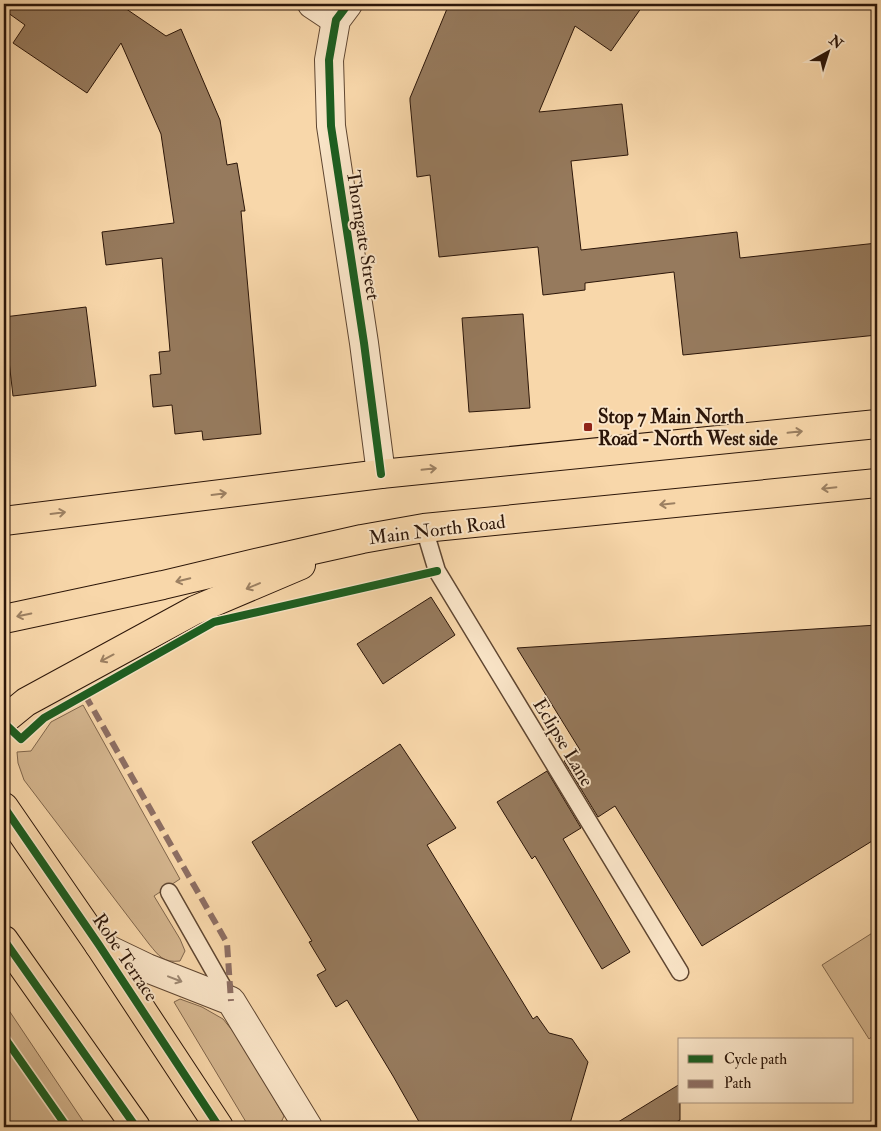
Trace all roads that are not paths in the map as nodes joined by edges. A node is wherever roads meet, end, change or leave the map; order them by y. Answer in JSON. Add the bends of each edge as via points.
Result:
{"nodes":[{"id":1,"x":312,"y":4,"type":"edge"},
{"id":2,"x":342,"y":12,"type":"edge"},
{"id":3,"x":877,"y":424,"type":"edge"},
{"id":4,"x":381,"y":474,"type":"junction"},
{"id":5,"x":877,"y":483,"type":"edge"},
{"id":6,"x":6,"y":520,"type":"edge"},
{"id":7,"x":424,"y":528,"type":"junction"},
{"id":8,"x":362,"y":539,"type":"junction"},
{"id":9,"x":4,"y":619,"type":"edge"},
{"id":10,"x":4,"y":720,"type":"edge"},
{"id":11,"x":5,"y":804,"type":"edge"},
{"id":12,"x":169,"y":892,"type":"dead end"},
{"id":13,"x":4,"y":940,"type":"edge"},
{"id":14,"x":99,"y":945,"type":"junction"},
{"id":15,"x":680,"y":972,"type":"dead end"},
{"id":16,"x":232,"y":1001,"type":"junction"},
{"id":17,"x":136,"y":1127,"type":"edge"},
{"id":18,"x":219,"y":1127,"type":"edge"},
{"id":19,"x":308,"y":1127,"type":"edge"}],
"edges":[{"from":1,"to":2,"type":"street"},
{"from":2,"to":4,"type":"street","name":"Thorngate Street","via":[[329,60],[330,126]]},
{"from":4,"to":3,"type":"highway","one_way":true},
{"from":6,"to":4,"type":"highway","one_way":true},
{"from":5,"to":7,"type":"highway","name":"Main North Road","one_way":true},
{"from":7,"to":8,"type":"highway","name":"Main North Road"},
{"from":7,"to":15,"type":"lane","name":"Eclipse Lane","via":[[437,571]]},
{"from":8,"to":9,"type":"highway","name":"Main North Road","one_way":true},
{"from":8,"to":10,"type":"highway","one_way":true,"via":[[196,610],[26,702]]},
{"from":11,"to":14,"type":"highway","name":"Robe Terrace"},
{"from":12,"to":16,"type":"lane"},
{"from":13,"to":17,"type":"highway"},
{"from":14,"to":16,"type":"street","name":"Robe Terrace","one_way":true,"via":[[147,968]]},
{"from":14,"to":18,"type":"highway","name":"Robe Terrace"},
{"from":16,"to":19,"type":"street"}]}
